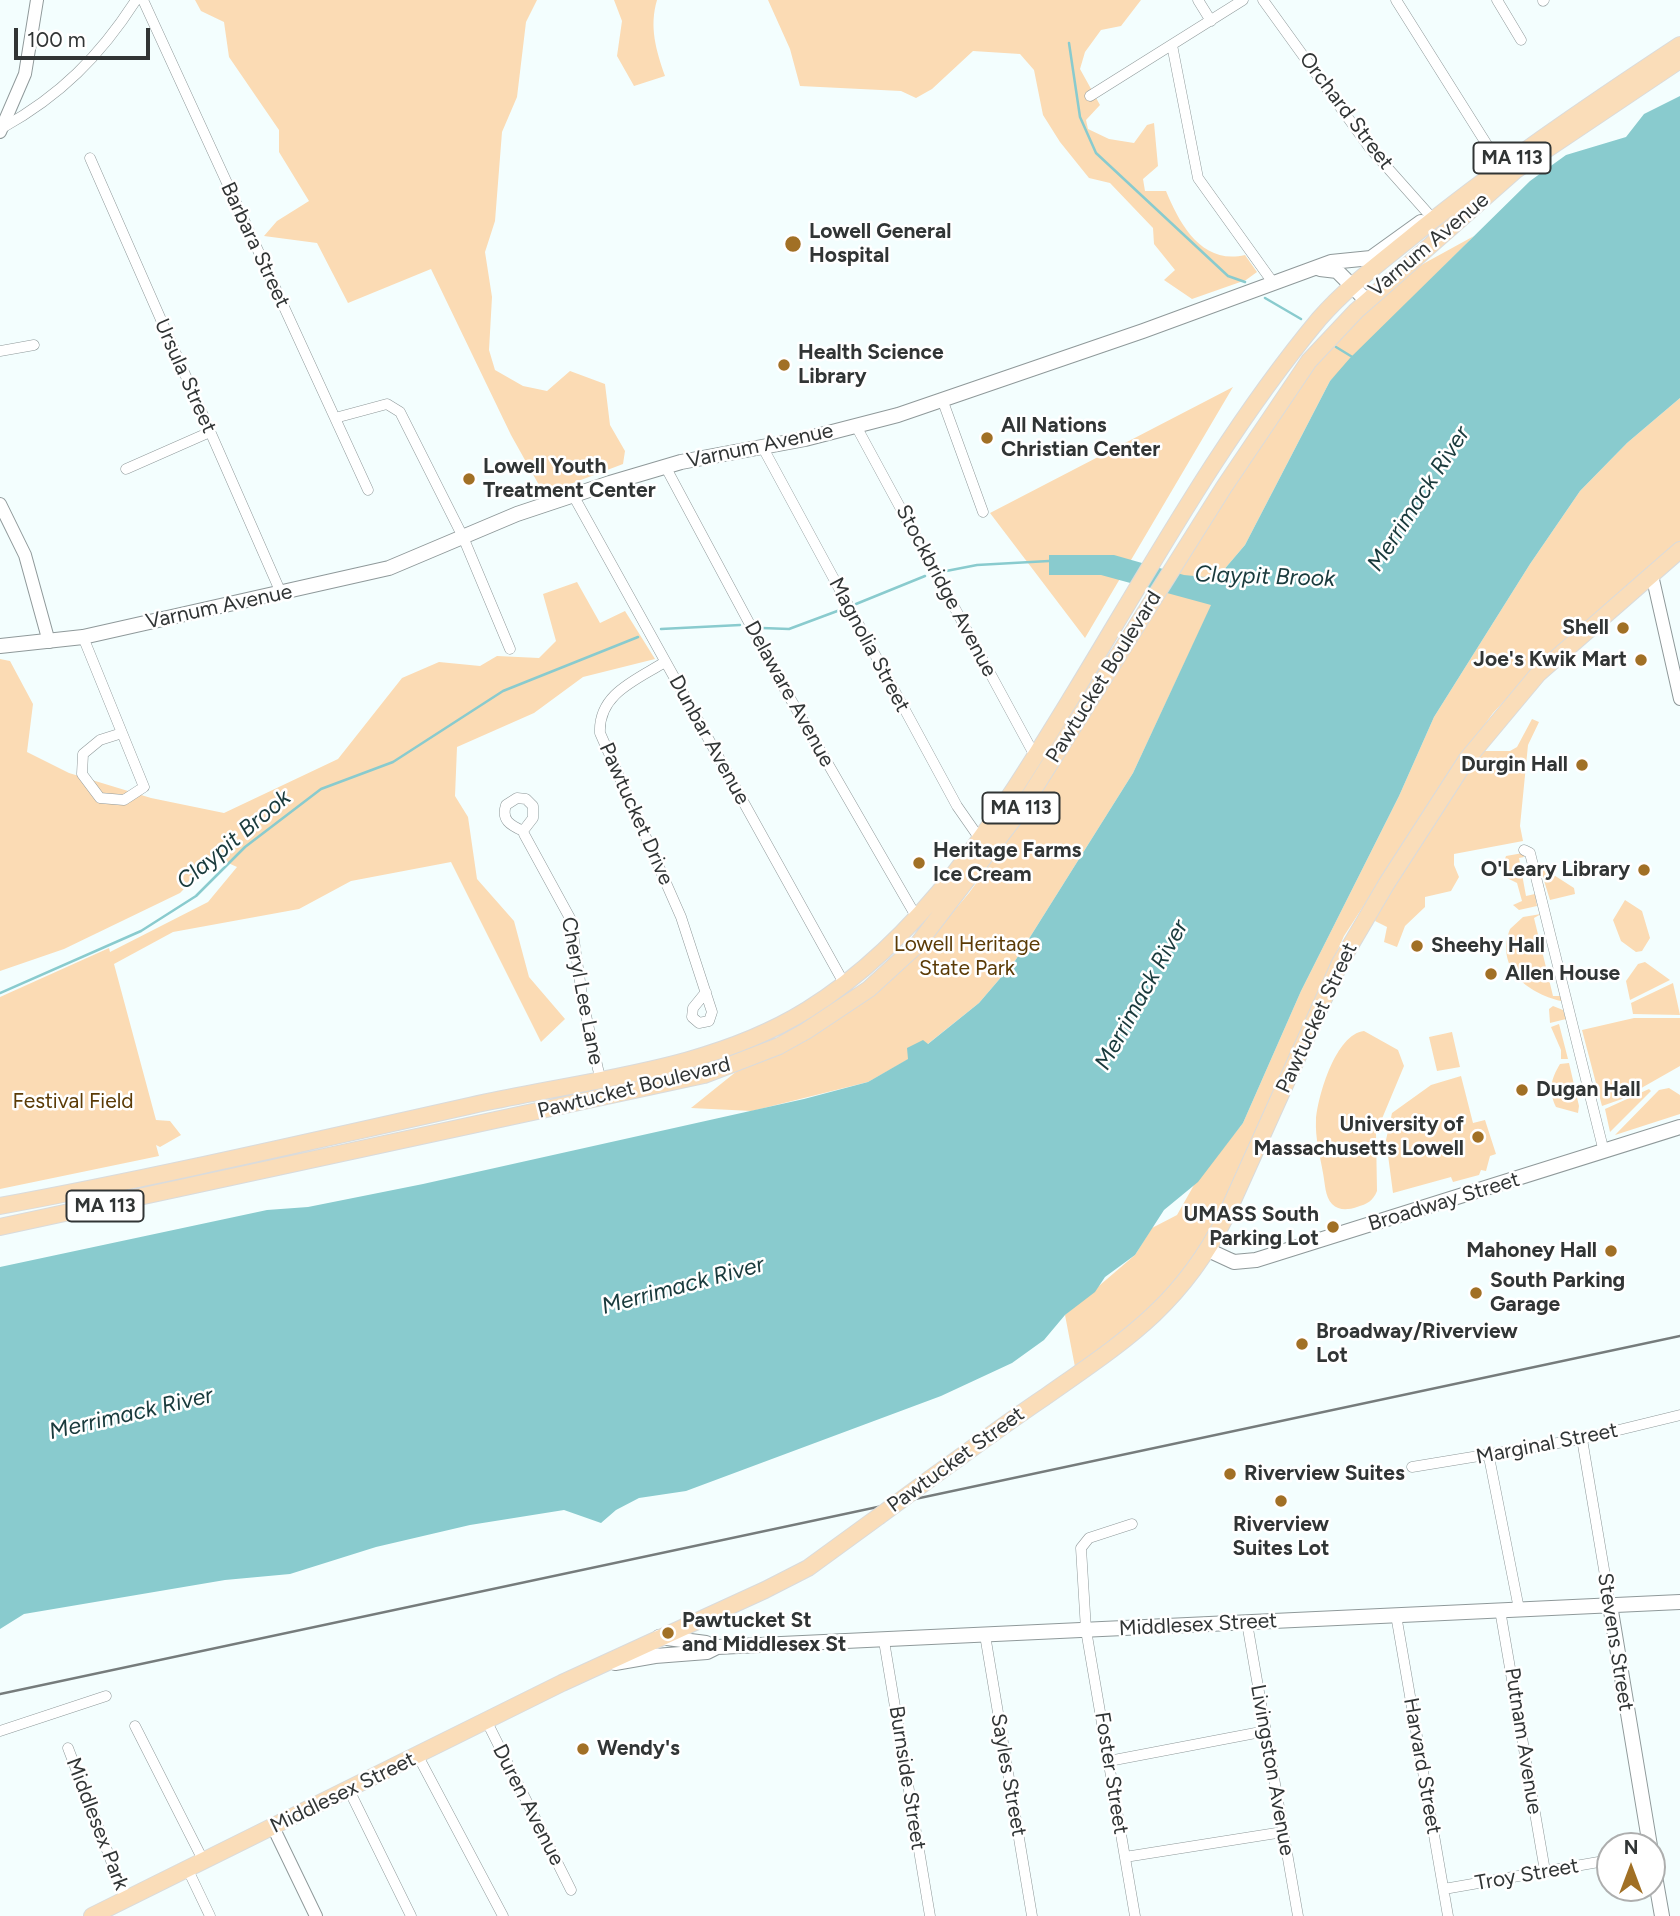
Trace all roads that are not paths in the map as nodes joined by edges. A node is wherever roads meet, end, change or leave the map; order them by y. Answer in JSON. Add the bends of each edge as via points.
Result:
{"nodes":[{"id":1,"x":37,"y":0,"type":"edge"},
{"id":2,"x":136,"y":0,"type":"edge"},
{"id":3,"x":143,"y":0,"type":"edge"},
{"id":4,"x":1198,"y":0,"type":"edge"},
{"id":5,"x":1244,"y":0,"type":"edge"},
{"id":6,"x":1263,"y":0,"type":"edge"},
{"id":7,"x":1396,"y":0,"type":"edge"},
{"id":8,"x":1497,"y":0,"type":"edge"},
{"id":9,"x":1211,"y":21,"type":"junction"},
{"id":10,"x":1521,"y":40,"type":"dead end"},
{"id":11,"x":1172,"y":45,"type":"junction"},
{"id":12,"x":1680,"y":45,"type":"edge"},
{"id":13,"x":1680,"y":60,"type":"edge"},
{"id":14,"x":1090,"y":96,"type":"dead end"},
{"id":15,"x":1,"y":130,"type":"edge"},
{"id":16,"x":90,"y":158,"type":"dead end"},
{"id":17,"x":1501,"y":167,"type":"junction"},
{"id":18,"x":1433,"y":219,"type":"junction"},
{"id":19,"x":1347,"y":261,"type":"junction"},
{"id":20,"x":1312,"y":270,"type":"junction"},
{"id":21,"x":1274,"y":284,"type":"junction"},
{"id":22,"x":1353,"y":286,"type":"junction"},
{"id":23,"x":1367,"y":301,"type":"junction"},
{"id":24,"x":34,"y":345,"type":"dead end"},
{"id":25,"x":0,"y":351,"type":"edge"},
{"id":26,"x":942,"y":400,"type":"junction"},
{"id":27,"x":335,"y":418,"type":"junction"},
{"id":28,"x":856,"y":426,"type":"junction"},
{"id":29,"x":210,"y":432,"type":"junction"},
{"id":30,"x":762,"y":448,"type":"junction"},
{"id":31,"x":665,"y":466,"type":"junction"},
{"id":32,"x":126,"y":469,"type":"dead end"},
{"id":33,"x":368,"y":490,"type":"dead end"},
{"id":34,"x":573,"y":495,"type":"junction"},
{"id":35,"x":0,"y":504,"type":"edge"},
{"id":36,"x":983,"y":512,"type":"dead end"},
{"id":37,"x":463,"y":537,"type":"junction"},
{"id":38,"x":1680,"y":550,"type":"edge"},
{"id":39,"x":1652,"y":575,"type":"junction"},
{"id":40,"x":281,"y":593,"type":"junction"},
{"id":41,"x":83,"y":637,"type":"junction"},
{"id":42,"x":49,"y":642,"type":"junction"},
{"id":43,"x":0,"y":646,"type":"edge"},
{"id":44,"x":510,"y":649,"type":"dead end"},
{"id":45,"x":665,"y":662,"type":"junction"},
{"id":46,"x":1679,"y":691,"type":"edge"},
{"id":47,"x":122,"y":733,"type":"junction"},
{"id":48,"x":1035,"y":756,"type":"junction"},
{"id":49,"x":523,"y":831,"type":"dead end"},
{"id":50,"x":979,"y":839,"type":"junction"},
{"id":51,"x":1524,"y":850,"type":"dead end"},
{"id":52,"x":917,"y":918,"type":"junction"},
{"id":53,"x":845,"y":985,"type":"junction"},
{"id":54,"x":706,"y":992,"type":"dead end"},
{"id":55,"x":600,"y":1078,"type":"junction"},
{"id":56,"x":1680,"y":1127,"type":"edge"},
{"id":57,"x":1604,"y":1152,"type":"junction"},
{"id":58,"x":0,"y":1206,"type":"edge"},
{"id":59,"x":0,"y":1227,"type":"edge"},
{"id":60,"x":1208,"y":1250,"type":"junction"},
{"id":61,"x":1680,"y":1415,"type":"edge"},
{"id":62,"x":1582,"y":1439,"type":"junction"},
{"id":63,"x":1489,"y":1457,"type":"junction"},
{"id":64,"x":1412,"y":1467,"type":"dead end"},
{"id":65,"x":1132,"y":1524,"type":"dead end"},
{"id":66,"x":1680,"y":1602,"type":"edge"},
{"id":67,"x":1610,"y":1605,"type":"junction"},
{"id":68,"x":1519,"y":1609,"type":"junction"},
{"id":69,"x":1500,"y":1610,"type":"junction"},
{"id":70,"x":1396,"y":1615,"type":"junction"},
{"id":71,"x":1247,"y":1623,"type":"junction"},
{"id":72,"x":1086,"y":1630,"type":"junction"},
{"id":73,"x":985,"y":1635,"type":"junction"},
{"id":74,"x":659,"y":1637,"type":"junction"},
{"id":75,"x":884,"y":1641,"type":"junction"},
{"id":76,"x":717,"y":1647,"type":"junction"},
{"id":77,"x":593,"y":1668,"type":"junction"},
{"id":78,"x":106,"y":1696,"type":"dead end"},
{"id":79,"x":486,"y":1720,"type":"junction"},
{"id":80,"x":135,"y":1726,"type":"dead end"},
{"id":81,"x":0,"y":1731,"type":"edge"},
{"id":82,"x":1266,"y":1731,"type":"junction"},
{"id":83,"x":68,"y":1748,"type":"dead end"},
{"id":84,"x":418,"y":1756,"type":"junction"},
{"id":85,"x":1109,"y":1761,"type":"junction"},
{"id":86,"x":349,"y":1790,"type":"junction"},
{"id":87,"x":273,"y":1828,"type":"junction"},
{"id":88,"x":1283,"y":1832,"type":"junction"},
{"id":89,"x":1648,"y":1832,"type":"edge"},
{"id":90,"x":1125,"y":1857,"type":"junction"},
{"id":91,"x":204,"y":1862,"type":"junction"},
{"id":92,"x":1596,"y":1862,"type":"edge"},
{"id":93,"x":188,"y":1870,"type":"junction"},
{"id":94,"x":1545,"y":1871,"type":"junction"},
{"id":95,"x":1444,"y":1889,"type":"junction"},
{"id":96,"x":571,"y":1890,"type":"dead end"},
{"id":97,"x":125,"y":1900,"type":"junction"},
{"id":98,"x":113,"y":1912,"type":"edge"},
{"id":99,"x":92,"y":1916,"type":"edge"},
{"id":100,"x":210,"y":1916,"type":"edge"},
{"id":101,"x":316,"y":1916,"type":"edge"},
{"id":102,"x":411,"y":1916,"type":"edge"},
{"id":103,"x":503,"y":1916,"type":"edge"},
{"id":104,"x":930,"y":1916,"type":"edge"},
{"id":105,"x":1032,"y":1916,"type":"edge"},
{"id":106,"x":1135,"y":1916,"type":"edge"},
{"id":107,"x":1298,"y":1916,"type":"edge"},
{"id":108,"x":1448,"y":1916,"type":"edge"}],
"edges":[{"from":1,"to":15,"type":"street","via":[[25,74]]},
{"from":2,"to":15,"type":"street","via":[[113,37],[73,80]]},
{"from":3,"to":27,"type":"street","name":"Barbara Street"},
{"from":4,"to":9,"type":"street"},
{"from":5,"to":9,"type":"street"},
{"from":6,"to":18,"type":"street","name":"Orchard Street","via":[[1369,146]]},
{"from":7,"to":17,"type":"street"},
{"from":8,"to":10,"type":"street"},
{"from":9,"to":11,"type":"street"},
{"from":11,"to":14,"type":"street"},
{"from":11,"to":21,"type":"street","via":[[1198,178]]},
{"from":12,"to":17,"type":"main road","name":"Varnum Avenue","number":"MA 113"},
{"from":13,"to":23,"type":"main road","name":"Varnum Avenue","number":"MA 113","via":[[1516,170]]},
{"from":16,"to":29,"type":"street","name":"Ursula Street"},
{"from":17,"to":18,"type":"main road","name":"Varnum Avenue","number":"MA 113"},
{"from":18,"to":19,"type":"main road","name":"Varnum Avenue","via":[[1423,221],[1371,258]]},
{"from":18,"to":22,"type":"main road","name":"Varnum Avenue","number":"MA 113"},
{"from":19,"to":20,"type":"main road","name":"Varnum Avenue"},
{"from":19,"to":22,"type":"main road","via":[[1354,270]]},
{"from":20,"to":21,"type":"main road","name":"Varnum Avenue"},
{"from":20,"to":22,"type":"main road","name":"Varnum Avenue","via":[[1337,271]]},
{"from":21,"to":26,"type":"main road","name":"Varnum Avenue"},
{"from":22,"to":23,"type":"main road","name":"Varnum Avenue"},
{"from":22,"to":48,"type":"main road","name":"Pawtucket Boulevard","number":"MA 113","via":[[1319,319],[1283,366],[1154,562]]},
{"from":23,"to":59,"type":"main road","name":"Pawtucket Boulevard","number":"MA 113","via":[[1308,364],[1172,568],[1022,807],[931,928],[869,989],[806,1031],[730,1067],[678,1082]]},
{"from":24,"to":25,"type":"street"},
{"from":26,"to":28,"type":"main road","name":"Varnum Avenue"},
{"from":26,"to":36,"type":"street"},
{"from":27,"to":33,"type":"street","name":"Barbara Street"},
{"from":27,"to":37,"type":"street","via":[[387,404],[400,412]]},
{"from":28,"to":30,"type":"main road","name":"Varnum Avenue"},
{"from":28,"to":48,"type":"street","name":"Stockbridge Avenue"},
{"from":29,"to":32,"type":"street"},
{"from":29,"to":40,"type":"street","name":"Ursula Street"},
{"from":30,"to":31,"type":"main road","name":"Varnum Avenue"},
{"from":30,"to":50,"type":"street","name":"Magnolia Street"},
{"from":31,"to":34,"type":"main road","name":"Varnum Avenue"},
{"from":31,"to":52,"type":"street","name":"Delaware Avenue","via":[[783,686]]},
{"from":34,"to":37,"type":"main road","name":"Varnum Avenue"},
{"from":34,"to":45,"type":"street","name":"Dunbar Avenue"},
{"from":35,"to":42,"type":"street","via":[[24,555]]},
{"from":37,"to":40,"type":"main road","name":"Varnum Avenue","via":[[389,568]]},
{"from":37,"to":44,"type":"street"},
{"from":38,"to":39,"type":"main road","name":"Pawtucket Street"},
{"from":39,"to":46,"type":"street"},
{"from":39,"to":60,"type":"main road","name":"Pawtucket Street","via":[[1518,696],[1467,759],[1422,827],[1340,963]]},
{"from":40,"to":41,"type":"main road","name":"Varnum Avenue"},
{"from":41,"to":42,"type":"main road","name":"Varnum Avenue"},
{"from":41,"to":47,"type":"street"},
{"from":42,"to":43,"type":"main road","name":"Varnum Avenue"},
{"from":45,"to":53,"type":"street","name":"Dunbar Avenue"},
{"from":45,"to":54,"type":"street","name":"Pawtucket Drive","via":[[607,702],[600,733],[681,917]]},
{"from":47,"to":47,"type":"street","via":[[144,787],[124,800],[100,798],[82,774],[83,754],[100,740]]},
{"from":48,"to":50,"type":"main road","name":"Pawtucket Boulevard","number":"MA 113"},
{"from":49,"to":55,"type":"street","name":"Cheryl Lee Lane","via":[[571,920]]},
{"from":50,"to":52,"type":"main road","name":"Pawtucket Boulevard","number":"MA 113"},
{"from":51,"to":57,"type":"street","via":[[1530,853]]},
{"from":52,"to":53,"type":"main road","name":"Pawtucket Boulevard","number":"MA 113"},
{"from":53,"to":55,"type":"main road","name":"Pawtucket Boulevard","number":"MA 113","via":[[783,1024],[742,1042],[679,1063]]},
{"from":55,"to":58,"type":"main road","name":"Pawtucket Boulevard","number":"MA 113","via":[[205,1166]]},
{"from":56,"to":57,"type":"main road","name":"Broadway Street"},
{"from":57,"to":60,"type":"main road","name":"Broadway Street","via":[[1256,1260],[1234,1262]]},
{"from":60,"to":74,"type":"main road","name":"Pawtucket Street","bridge":true,"via":[[1180,1289],[1136,1333],[808,1568]]},
{"from":61,"to":62,"type":"street","name":"Marginal Street"},
{"from":62,"to":63,"type":"street","name":"Marginal Street"},
{"from":62,"to":67,"type":"street","name":"Stevens Street"},
{"from":63,"to":64,"type":"street","name":"Marginal Street"},
{"from":63,"to":68,"type":"street"},
{"from":65,"to":72,"type":"street","via":[[1084,1542],[1081,1548]]},
{"from":66,"to":67,"type":"main road","name":"Middlesex Street"},
{"from":67,"to":68,"type":"main road","name":"Middlesex Street"},
{"from":67,"to":89,"type":"main road","name":"Stevens Street"},
{"from":68,"to":69,"type":"main road","name":"Middlesex Street"},
{"from":69,"to":70,"type":"main road","name":"Middlesex Street"},
{"from":69,"to":94,"type":"street","name":"Putnam Avenue"},
{"from":70,"to":71,"type":"main road","name":"Middlesex Street"},
{"from":70,"to":95,"type":"street","name":"Harvard Street"},
{"from":71,"to":72,"type":"main road","name":"Middlesex Street"},
{"from":71,"to":82,"type":"street","name":"Livingston Avenue"},
{"from":72,"to":73,"type":"main road","name":"Middlesex Street"},
{"from":72,"to":85,"type":"street","name":"Foster Street"},
{"from":73,"to":75,"type":"main road","name":"Middlesex Street"},
{"from":73,"to":105,"type":"street","name":"Sayles Street"},
{"from":74,"to":76,"type":"main road","name":"Middlesex Street"},
{"from":74,"to":77,"type":"main road","name":"Middlesex Street"},
{"from":75,"to":76,"type":"main road","name":"Middlesex Street"},
{"from":75,"to":104,"type":"street","name":"Burnside Street"},
{"from":76,"to":77,"type":"main road","name":"Middlesex Street"},
{"from":77,"to":79,"type":"main road","name":"Middlesex Street"},
{"from":78,"to":81,"type":"street"},
{"from":79,"to":84,"type":"main road","name":"Middlesex Street"},
{"from":79,"to":96,"type":"street","name":"Duren Avenue"},
{"from":80,"to":91,"type":"street"},
{"from":82,"to":85,"type":"street"},
{"from":82,"to":88,"type":"street","name":"Livingston Avenue"},
{"from":83,"to":97,"type":"street","name":"Middlesex Park"},
{"from":84,"to":86,"type":"main road","name":"Middlesex Street"},
{"from":84,"to":103,"type":"street"},
{"from":85,"to":90,"type":"street","name":"Foster Street"},
{"from":86,"to":87,"type":"main road","name":"Middlesex Street"},
{"from":86,"to":102,"type":"street"},
{"from":87,"to":91,"type":"main road","name":"Middlesex Street"},
{"from":87,"to":101,"type":"street"},
{"from":88,"to":90,"type":"street"},
{"from":88,"to":107,"type":"street","name":"Livingston Avenue"},
{"from":90,"to":106,"type":"street","name":"Foster Street"},
{"from":91,"to":93,"type":"main road","name":"Middlesex Street"},
{"from":92,"to":94,"type":"street","name":"Troy Street"},
{"from":93,"to":97,"type":"main road","name":"Middlesex Street"},
{"from":93,"to":100,"type":"street"},
{"from":94,"to":95,"type":"street","name":"Troy Street"},
{"from":95,"to":108,"type":"street","name":"Harvard Street"},
{"from":97,"to":98,"type":"main road","name":"Middlesex Street"},
{"from":98,"to":99,"type":"main road","name":"Middlesex Street"}]}
